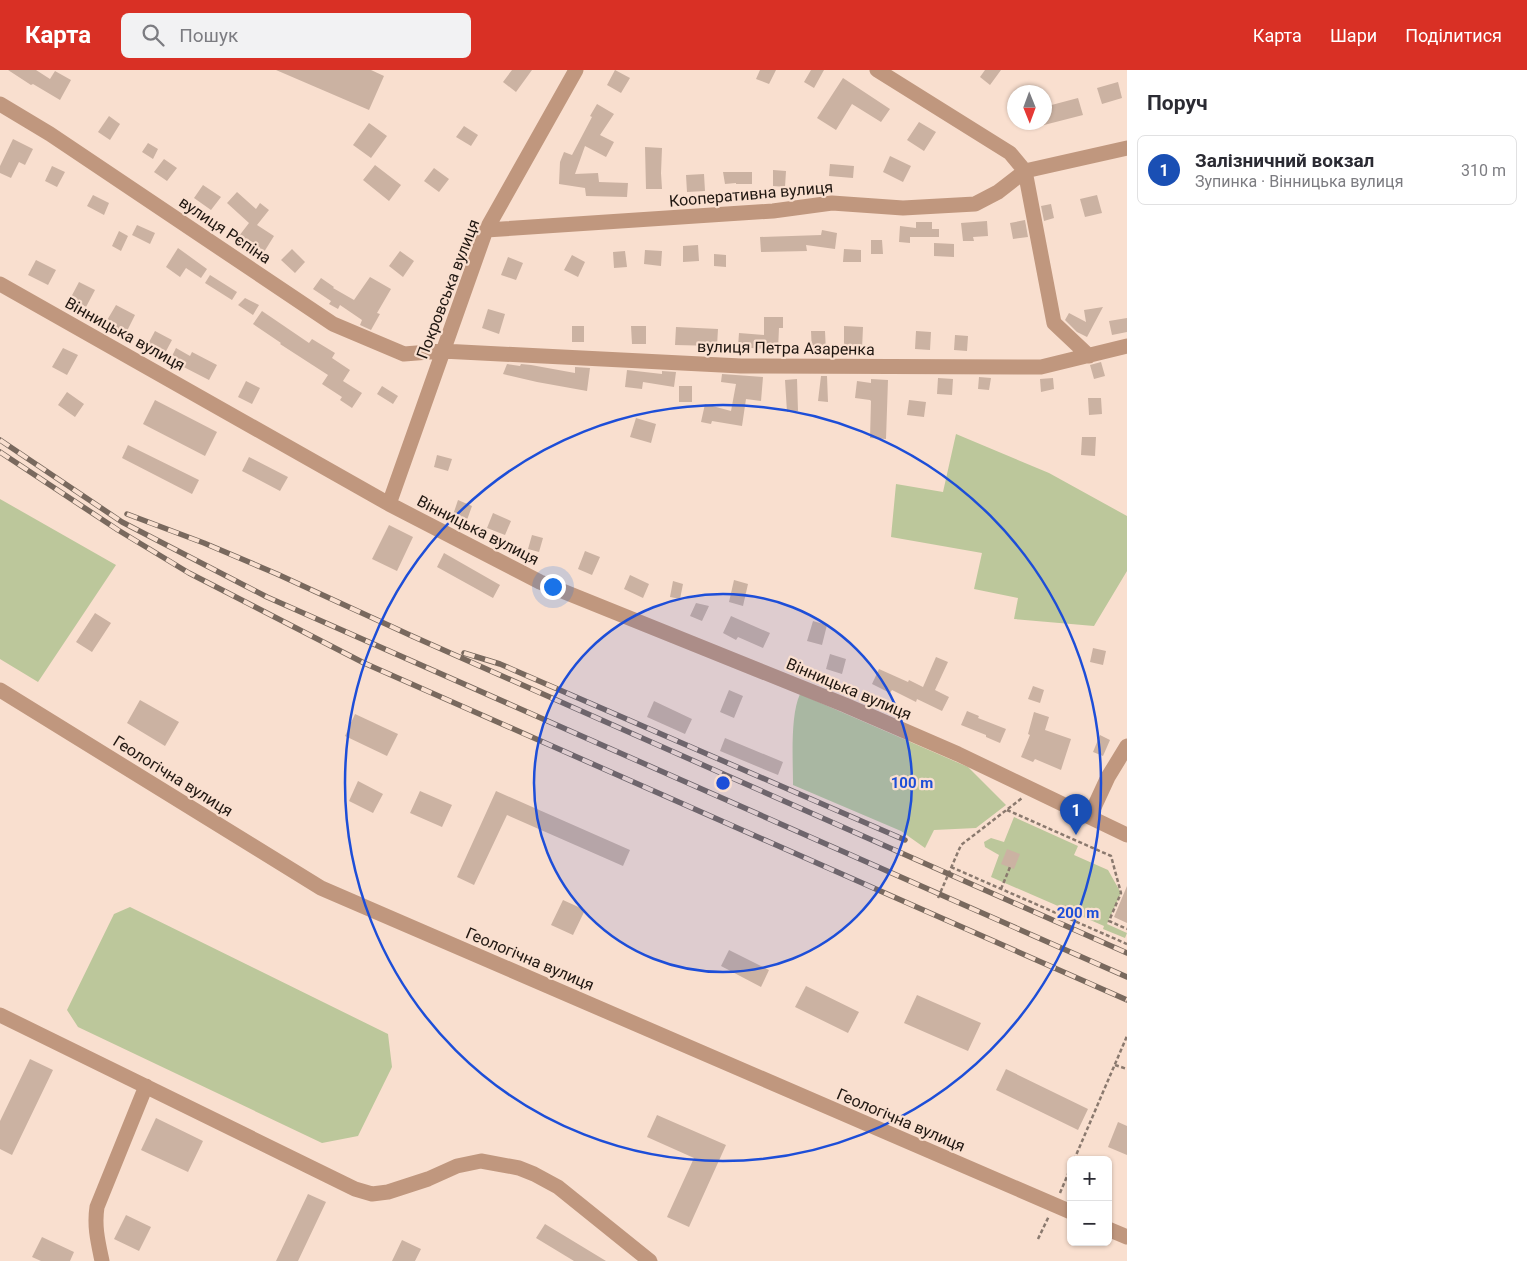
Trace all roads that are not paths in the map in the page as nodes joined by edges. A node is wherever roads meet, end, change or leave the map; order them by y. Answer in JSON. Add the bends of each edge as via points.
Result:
{"nodes":[{"id":1,"x":576,"y":70,"type":"edge"},
{"id":2,"x":877,"y":70,"type":"edge"},
{"id":3,"x":0,"y":104,"type":"edge"},
{"id":4,"x":1127,"y":148,"type":"edge"},
{"id":5,"x":1025,"y":171,"type":"junction"},
{"id":6,"x":486,"y":230,"type":"junction"},
{"id":7,"x":0,"y":284,"type":"edge"},
{"id":8,"x":1127,"y":346,"type":"edge"},
{"id":9,"x":442,"y":351,"type":"junction"},
{"id":10,"x":1089,"y":356,"type":"junction"},
{"id":11,"x":390,"y":504,"type":"junction"},
{"id":12,"x":0,"y":690,"type":"edge"},
{"id":13,"x":1127,"y":746,"type":"edge"},
{"id":14,"x":1090,"y":816,"type":"junction"},
{"id":15,"x":1127,"y":835,"type":"edge"},
{"id":16,"x":0,"y":1015,"type":"edge"},
{"id":17,"x":146,"y":1086,"type":"junction"},
{"id":18,"x":1067,"y":1210,"type":"edge"},
{"id":19,"x":1112,"y":1230,"type":"edge"},
{"id":20,"x":1127,"y":1237,"type":"edge"},
{"id":21,"x":102,"y":1261,"type":"edge"},
{"id":22,"x":650,"y":1261,"type":"edge"}],
"edges":[{"from":1,"to":6,"type":"street","name":"Покровська вулиця"},
{"from":2,"to":5,"type":"street","via":[[1010,153]]},
{"from":3,"to":9,"type":"street","name":"вулиця Рєпіна","via":[[50,134],[332,324],[404,354]]},
{"from":4,"to":5,"type":"street","name":"Кооперативна вулиця"},
{"from":5,"to":6,"type":"street","name":"Кооперативна вулиця","via":[[998,192],[975,204],[903,208],[832,203],[773,211]]},
{"from":5,"to":10,"type":"street","via":[[1054,323]]},
{"from":6,"to":9,"type":"street","name":"Покровська вулиця"},
{"from":7,"to":11,"type":"street","name":"Вінницька вулиця"},
{"from":8,"to":10,"type":"street","name":"вулиця Петра Азаренка"},
{"from":9,"to":10,"type":"street","name":"вулиця Петра Азаренка","via":[[742,366],[1041,367]]},
{"from":9,"to":11,"type":"street","name":"Покровська вулиця"},
{"from":11,"to":14,"type":"street","name":"Вінницька вулиця","via":[[540,582],[845,705]]},
{"from":12,"to":18,"type":"street","name":"Геологічна вулиця","via":[[321,888]]},
{"from":13,"to":14,"type":"street","via":[[1108,776]]},
{"from":14,"to":15,"type":"street","name":"Вінницька вулиця"},
{"from":16,"to":17,"type":"street"},
{"from":17,"to":21,"type":"street","via":[[97,1207],[95,1220]]},
{"from":17,"to":22,"type":"street","via":[[355,1189],[372,1194],[404,1188],[465,1164],[481,1162],[519,1168],[558,1187]]},
{"from":19,"to":20,"type":"street"}]}
